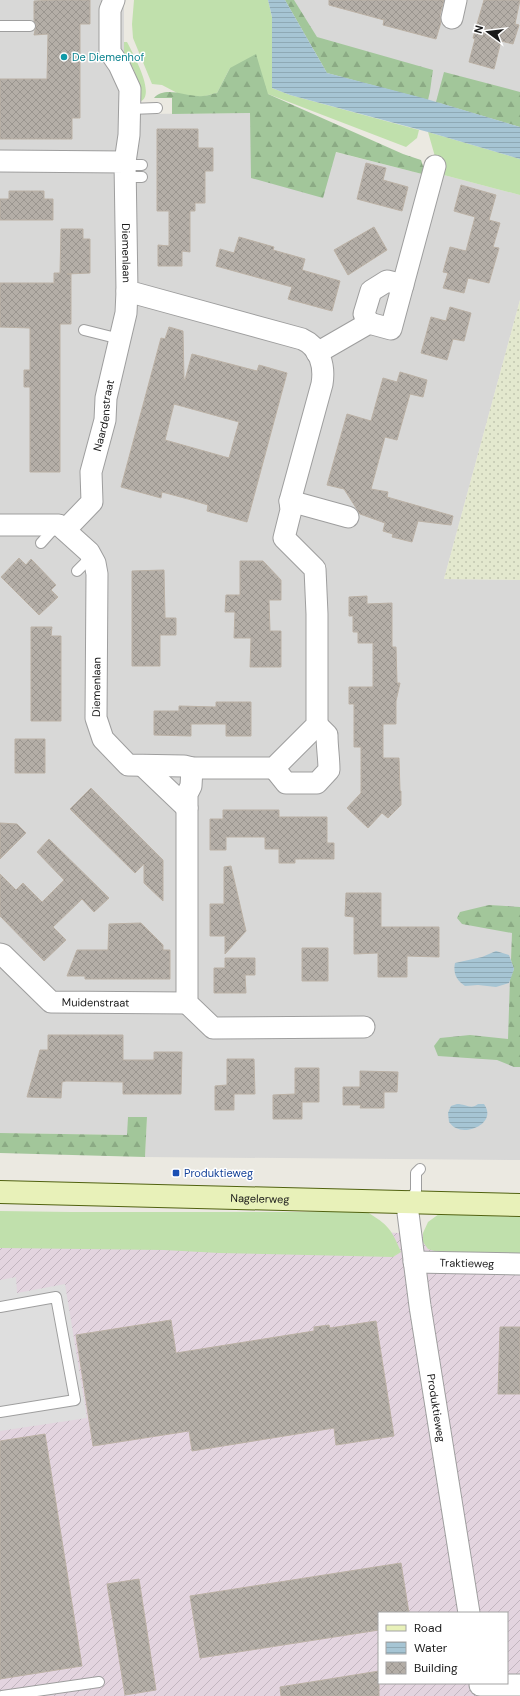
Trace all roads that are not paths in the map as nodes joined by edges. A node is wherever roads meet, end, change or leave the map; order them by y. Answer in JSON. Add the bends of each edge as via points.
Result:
{"nodes":[{"id":1,"x":114,"y":0,"type":"edge"},
{"id":2,"x":0,"y":26,"type":"edge"},
{"id":3,"x":30,"y":26,"type":"dead end"},
{"id":4,"x":157,"y":108,"type":"dead end"},
{"id":5,"x":130,"y":109,"type":"junction"},
{"id":6,"x":0,"y":161,"type":"edge"},
{"id":7,"x":435,"y":166,"type":"dead end"},
{"id":8,"x":134,"y":170,"type":"junction"},
{"id":9,"x":403,"y":285,"type":"junction"},
{"id":10,"x":127,"y":291,"type":"junction"},
{"id":11,"x":369,"y":323,"type":"junction"},
{"id":12,"x":84,"y":330,"type":"dead end"},
{"id":13,"x":120,"y":339,"type":"junction"},
{"id":14,"x":317,"y":353,"type":"junction"},
{"id":15,"x":290,"y":501,"type":"junction"},
{"id":16,"x":348,"y":517,"type":"dead end"},
{"id":17,"x":0,"y":525,"type":"edge"},
{"id":18,"x":61,"y":527,"type":"junction"},
{"id":19,"x":41,"y":543,"type":"dead end"},
{"id":20,"x":92,"y":556,"type":"junction"},
{"id":21,"x":77,"y":571,"type":"dead end"},
{"id":22,"x":317,"y":724,"type":"junction"},
{"id":23,"x":143,"y":766,"type":"junction"},
{"id":24,"x":192,"y":768,"type":"junction"},
{"id":25,"x":274,"y":768,"type":"junction"},
{"id":26,"x":187,"y":808,"type":"junction"},
{"id":27,"x":0,"y":954,"type":"edge"},
{"id":28,"x":186,"y":1003,"type":"junction"},
{"id":29,"x":364,"y":1027,"type":"dead end"},
{"id":30,"x":420,"y":1168,"type":"dead end"},
{"id":31,"x":0,"y":1192,"type":"edge"},
{"id":32,"x":408,"y":1202,"type":"junction"},
{"id":33,"x":520,"y":1205,"type":"edge"},
{"id":34,"x":414,"y":1262,"type":"junction"},
{"id":35,"x":520,"y":1264,"type":"edge"},
{"id":36,"x":0,"y":1307,"type":"edge"},
{"id":37,"x":0,"y":1412,"type":"edge"},
{"id":38,"x":469,"y":1612,"type":"edge"},
{"id":39,"x":99,"y":1682,"type":"dead end"},
{"id":40,"x":520,"y":1685,"type":"edge"},
{"id":41,"x":480,"y":1688,"type":"edge"},
{"id":42,"x":2,"y":1696,"type":"edge"}],
"edges":[{"from":1,"to":5,"type":"street","name":"Diemenlaan","via":[[110,10],[110,52],[130,89]]},
{"from":2,"to":3,"type":"lane"},
{"from":4,"to":5,"type":"lane"},
{"from":5,"to":8,"type":"street","name":"Diemenlaan","via":[[129,135]]},
{"from":6,"to":8,"type":"street"},
{"from":7,"to":9,"type":"street"},
{"from":8,"to":10,"type":"street","name":"Diemenlaan"},
{"from":9,"to":11,"type":"street","via":[[391,329]]},
{"from":9,"to":11,"type":"street","via":[[387,281],[371,291],[364,314]]},
{"from":10,"to":13,"type":"street","name":"Naardenstraat","via":[[126,313]]},
{"from":10,"to":14,"type":"street","name":"Diemenlaan","via":[[302,339]]},
{"from":11,"to":14,"type":"street"},
{"from":12,"to":13,"type":"lane"},
{"from":13,"to":18,"type":"street","name":"Naardenstraat","via":[[106,398],[105,420],[91,472],[92,502]]},
{"from":14,"to":15,"type":"street","name":"Diemenlaan","via":[[323,366],[322,384]]},
{"from":15,"to":16,"type":"street"},
{"from":15,"to":22,"type":"street","name":"Diemenlaan","via":[[291,510],[284,538],[315,569]]},
{"from":17,"to":18,"type":"street"},
{"from":18,"to":19,"type":"lane"},
{"from":18,"to":20,"type":"street"},
{"from":20,"to":21,"type":"lane"},
{"from":20,"to":23,"type":"street","name":"Diemenlaan","via":[[97,574],[96,718],[103,739],[128,765]]},
{"from":22,"to":25,"type":"street"},
{"from":22,"to":25,"type":"street","via":[[327,735],[329,770],[317,783],[286,783]]},
{"from":23,"to":24,"type":"street","name":"Diemenlaan"},
{"from":23,"to":26,"type":"street"},
{"from":24,"to":25,"type":"street","name":"Diemenlaan"},
{"from":24,"to":26,"type":"street","via":[[192,786],[187,794]]},
{"from":26,"to":28,"type":"street"},
{"from":27,"to":28,"type":"street","name":"Muidenstraat","via":[[51,1002]]},
{"from":28,"to":29,"type":"street","via":[[213,1028]]},
{"from":30,"to":32,"type":"lane","via":[[416,1173],[416,1191]]},
{"from":31,"to":32,"type":"main road","name":"Nagelerweg"},
{"from":32,"to":33,"type":"main road","name":"Nagelerweg"},
{"from":32,"to":34,"type":"street","name":"Produktieweg"},
{"from":34,"to":35,"type":"street","name":"Traktieweg"},
{"from":34,"to":38,"type":"street","name":"Produktieweg"},
{"from":36,"to":37,"type":"lane","via":[[56,1297],[75,1400]]},
{"from":39,"to":42,"type":"lane"},
{"from":40,"to":41,"type":"street"}]}
